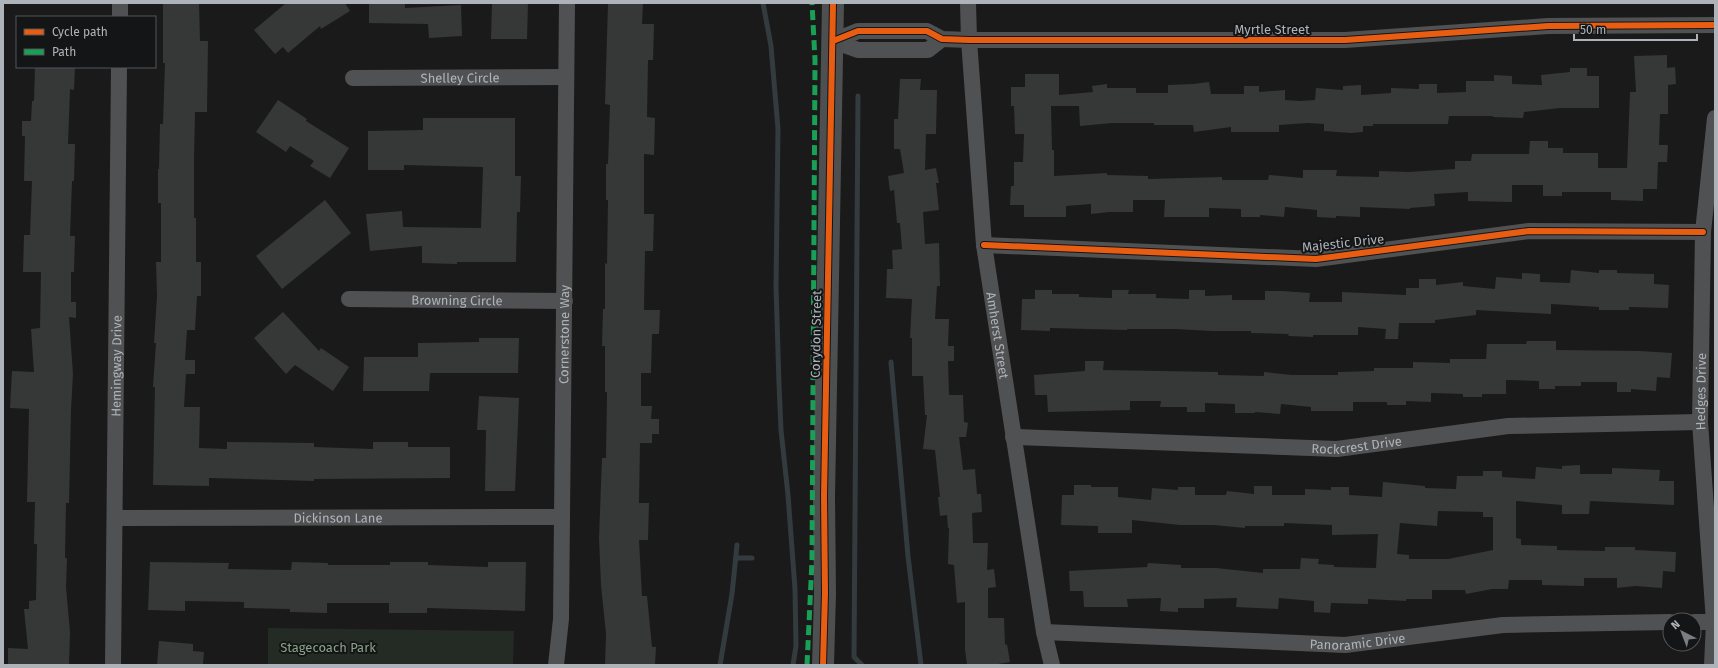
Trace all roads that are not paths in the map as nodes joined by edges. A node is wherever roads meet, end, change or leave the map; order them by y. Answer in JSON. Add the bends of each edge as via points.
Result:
{"nodes":[{"id":1,"x":120,"y":3,"type":"edge"},
{"id":2,"x":567,"y":3,"type":"edge"},
{"id":3,"x":833,"y":3,"type":"edge"},
{"id":4,"x":968,"y":3,"type":"edge"},
{"id":5,"x":120,"y":16,"type":"edge"},
{"id":6,"x":1715,"y":24,"type":"edge"},
{"id":7,"x":969,"y":40,"type":"junction"},
{"id":8,"x":832,"y":41,"type":"junction"},
{"id":9,"x":119,"y":68,"type":"edge"},
{"id":10,"x":566,"y":77,"type":"junction"},
{"id":11,"x":353,"y":78,"type":"dead end"},
{"id":12,"x":1715,"y":118,"type":"edge"},
{"id":13,"x":1703,"y":232,"type":"junction"},
{"id":14,"x":984,"y":245,"type":"junction"},
{"id":15,"x":349,"y":299,"type":"dead end"},
{"id":16,"x":564,"y":301,"type":"junction"},
{"id":17,"x":1700,"y":422,"type":"junction"},
{"id":18,"x":1013,"y":437,"type":"junction"},
{"id":19,"x":562,"y":517,"type":"junction"},
{"id":20,"x":114,"y":518,"type":"junction"},
{"id":21,"x":1662,"y":622,"type":"edge"},
{"id":22,"x":1702,"y":622,"type":"edge"},
{"id":23,"x":1714,"y":622,"type":"edge"},
{"id":24,"x":1044,"y":632,"type":"junction"},
{"id":25,"x":114,"y":665,"type":"edge"},
{"id":26,"x":556,"y":665,"type":"edge"},
{"id":27,"x":823,"y":665,"type":"edge"},
{"id":28,"x":1052,"y":665,"type":"edge"},
{"id":29,"x":1712,"y":665,"type":"edge"}],
"edges":[{"from":1,"to":5,"type":"street"},
{"from":2,"to":10,"type":"street","name":"Cornerstone Way"},
{"from":3,"to":8,"type":"main road","name":"Corydon Street"},
{"from":4,"to":7,"type":"street","name":"Amherst Street"},
{"from":6,"to":7,"type":"street","name":"Myrtle Street","via":[[1548,26],[1345,40]]},
{"from":7,"to":8,"type":"street","name":"Myrtle Street","via":[[942,39],[928,50],[858,50]]},
{"from":7,"to":14,"type":"street","name":"Amherst Street"},
{"from":8,"to":27,"type":"main road","name":"Corydon Street"},
{"from":9,"to":20,"type":"street","name":"Hemingway Drive"},
{"from":10,"to":11,"type":"street","name":"Shelley Circle"},
{"from":10,"to":16,"type":"street","name":"Cornerstone Way"},
{"from":12,"to":13,"type":"street","name":"Hedges Drive"},
{"from":13,"to":14,"type":"street","name":"Majestic Drive","via":[[1529,231],[1316,259]]},
{"from":13,"to":17,"type":"street","name":"Hedges Drive"},
{"from":14,"to":18,"type":"street","name":"Amherst Street"},
{"from":15,"to":16,"type":"street","name":"Browning Circle"},
{"from":16,"to":19,"type":"street","name":"Cornerstone Way"},
{"from":17,"to":18,"type":"street","name":"Rockcrest Drive","via":[[1508,426],[1337,449]]},
{"from":17,"to":23,"type":"street","name":"Hedges Drive"},
{"from":18,"to":24,"type":"street","name":"Amherst Street"},
{"from":19,"to":20,"type":"street","name":"Dickinson Lane"},
{"from":19,"to":26,"type":"street","name":"Cornerstone Way","via":[[561,619]]},
{"from":20,"to":25,"type":"street","name":"Hemingway Drive"},
{"from":21,"to":24,"type":"street","name":"Panoramic Drive","via":[[1503,625],[1346,645]]},
{"from":22,"to":23,"type":"street"},
{"from":23,"to":29,"type":"street","name":"Hedges Drive"},
{"from":24,"to":28,"type":"street","name":"Amherst Street"}]}
